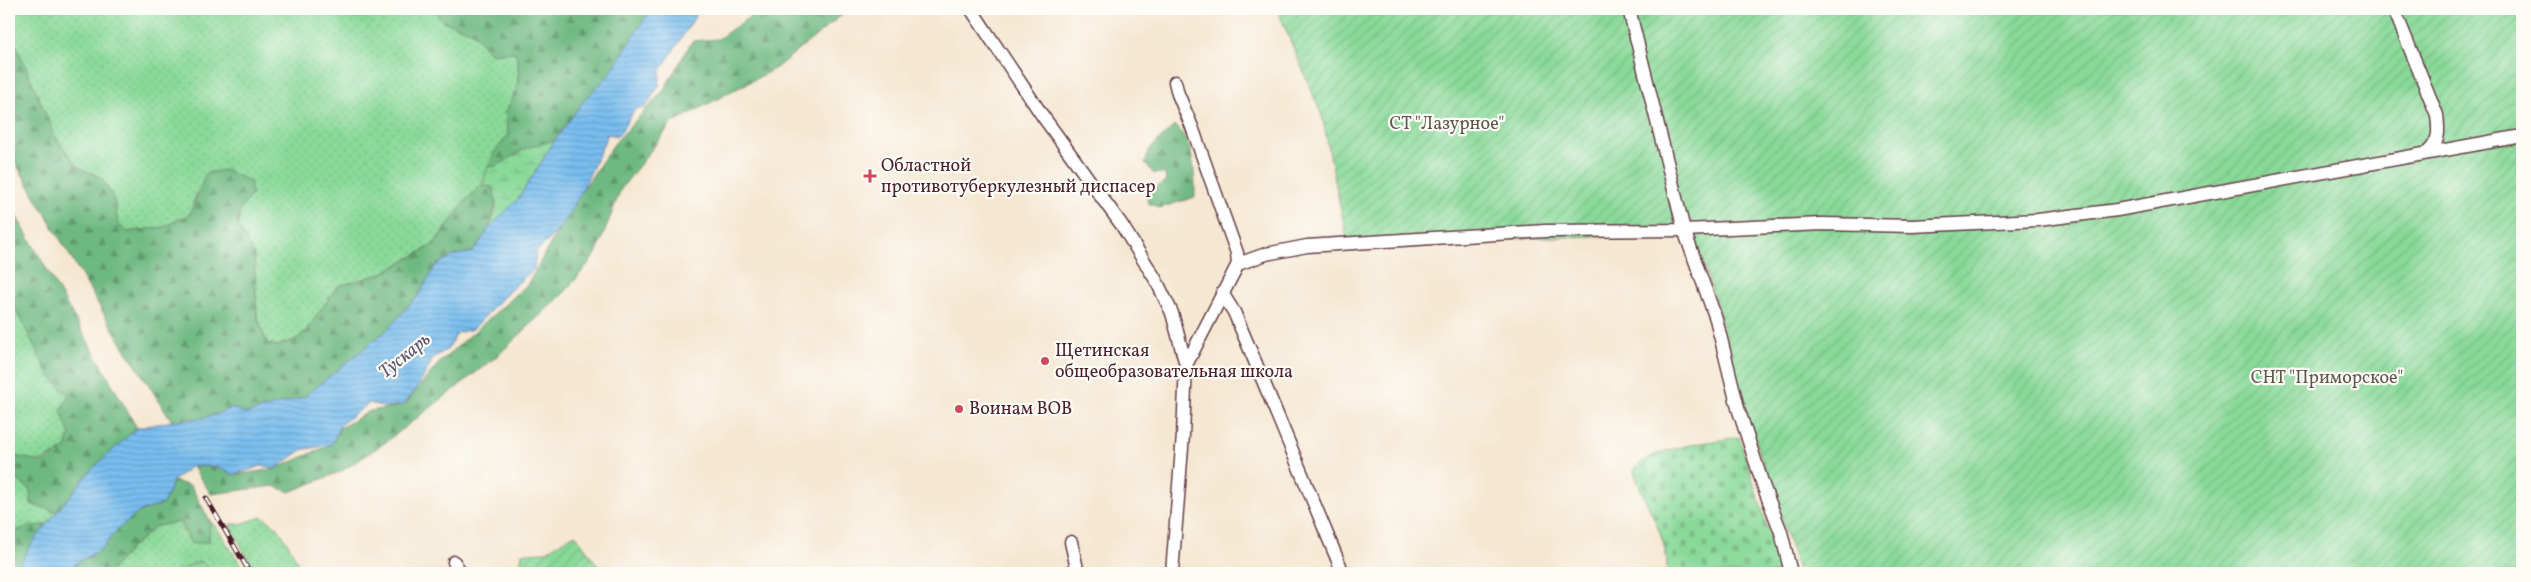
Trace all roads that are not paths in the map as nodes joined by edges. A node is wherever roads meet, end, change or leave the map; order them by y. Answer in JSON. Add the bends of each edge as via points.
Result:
{"nodes":[{"id":1,"x":971,"y":9,"type":"edge"},
{"id":2,"x":1629,"y":9,"type":"edge"},
{"id":3,"x":2394,"y":9,"type":"edge"},
{"id":4,"x":1176,"y":82,"type":"dead end"},
{"id":5,"x":2522,"y":136,"type":"edge"},
{"id":6,"x":2427,"y":153,"type":"junction"},
{"id":7,"x":1684,"y":230,"type":"junction"},
{"id":8,"x":1238,"y":264,"type":"junction"},
{"id":9,"x":1222,"y":293,"type":"junction"},
{"id":10,"x":1186,"y":365,"type":"junction"},
{"id":11,"x":1071,"y":542,"type":"dead end"},
{"id":12,"x":454,"y":562,"type":"dead end"},
{"id":13,"x":461,"y":573,"type":"edge"},
{"id":14,"x":1078,"y":573,"type":"edge"},
{"id":15,"x":1172,"y":573,"type":"edge"},
{"id":16,"x":1343,"y":573,"type":"edge"},
{"id":17,"x":1791,"y":573,"type":"edge"}],
"edges":[{"from":1,"to":10,"type":"street","via":[[1121,224],[1156,280],[1172,313]]},
{"from":2,"to":7,"type":"street"},
{"from":3,"to":6,"type":"street","via":[[2437,115],[2439,133],[2436,146]]},
{"from":4,"to":8,"type":"street","via":[[1237,253]]},
{"from":5,"to":6,"type":"street"},
{"from":6,"to":7,"type":"street","via":[[2117,210],[2038,220]]},
{"from":7,"to":8,"type":"street","via":[[1545,231],[1307,246],[1266,254]]},
{"from":7,"to":17,"type":"street","via":[[1716,319],[1738,408],[1781,532]]},
{"from":8,"to":9,"type":"street"},
{"from":9,"to":10,"type":"street"},
{"from":9,"to":16,"type":"street","via":[[1251,351]]},
{"from":10,"to":15,"type":"street"},
{"from":11,"to":14,"type":"street"},
{"from":12,"to":13,"type":"street"}]}
